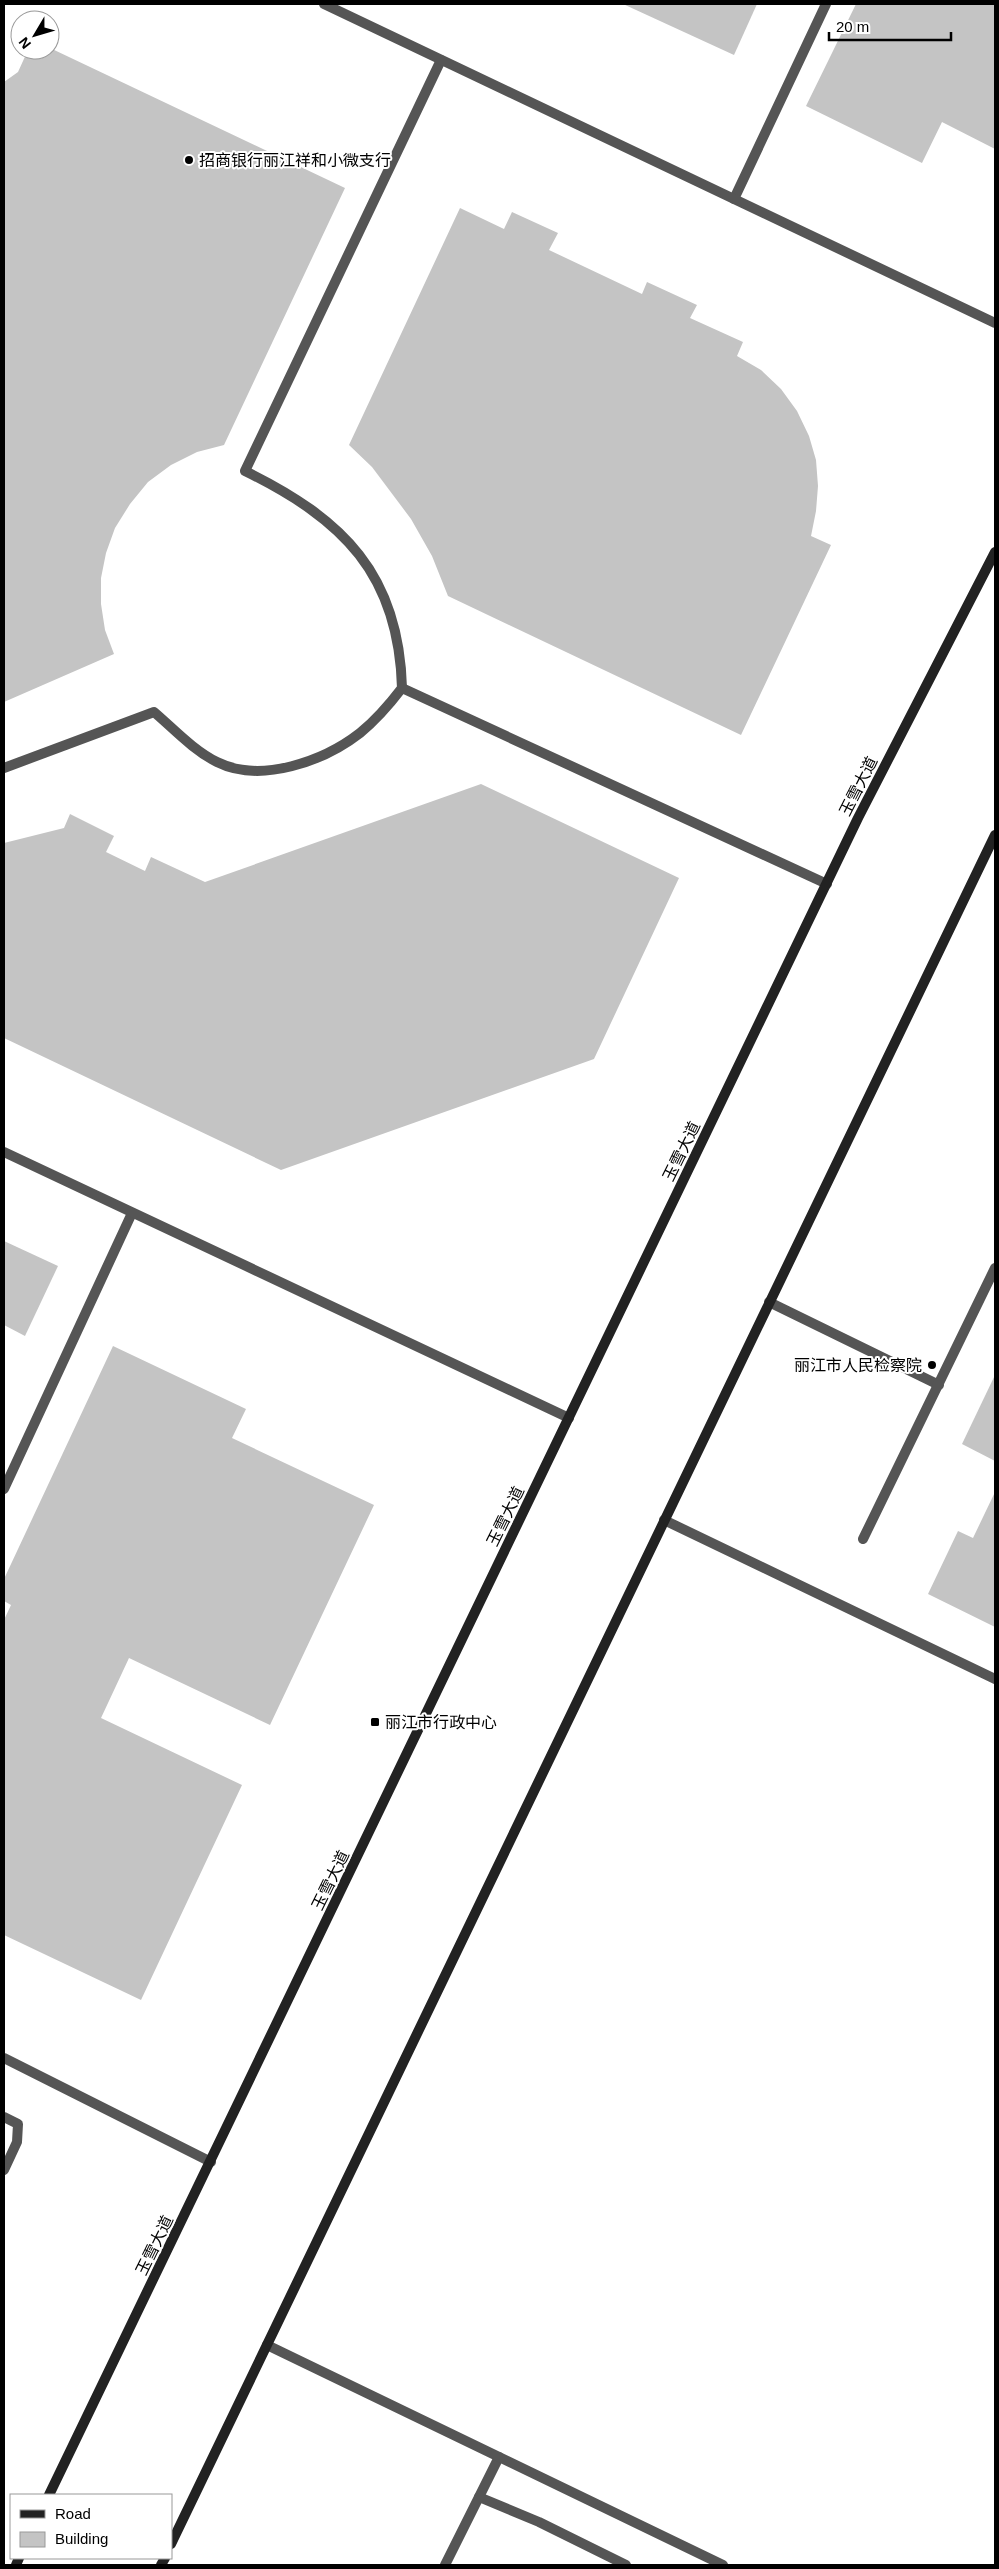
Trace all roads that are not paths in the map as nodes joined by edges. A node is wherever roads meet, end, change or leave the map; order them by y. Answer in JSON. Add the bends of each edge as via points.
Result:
{"nodes":[{"id":1,"x":324,"y":4,"type":"edge"},
{"id":2,"x":826,"y":4,"type":"edge"},
{"id":3,"x":442,"y":60,"type":"junction"},
{"id":4,"x":734,"y":199,"type":"junction"},
{"id":5,"x":995,"y":323,"type":"edge"},
{"id":6,"x":995,"y":552,"type":"edge"},
{"id":7,"x":402,"y":688,"type":"junction"},
{"id":8,"x":4,"y":768,"type":"edge"},
{"id":9,"x":995,"y":835,"type":"edge"},
{"id":10,"x":827,"y":884,"type":"junction"},
{"id":11,"x":4,"y":1152,"type":"edge"},
{"id":12,"x":132,"y":1213,"type":"junction"},
{"id":13,"x":995,"y":1268,"type":"edge"},
{"id":14,"x":769,"y":1302,"type":"junction"},
{"id":15,"x":938,"y":1385,"type":"junction"},
{"id":16,"x":569,"y":1418,"type":"junction"},
{"id":17,"x":4,"y":1489,"type":"edge"},
{"id":18,"x":664,"y":1520,"type":"junction"},
{"id":19,"x":863,"y":1540,"type":"dead end"},
{"id":20,"x":995,"y":1678,"type":"edge"},
{"id":21,"x":4,"y":2058,"type":"edge"},
{"id":22,"x":4,"y":2118,"type":"edge"},
{"id":23,"x":210,"y":2162,"type":"junction"},
{"id":24,"x":4,"y":2170,"type":"edge"},
{"id":25,"x":267,"y":2345,"type":"junction"},
{"id":26,"x":499,"y":2457,"type":"junction"},
{"id":27,"x":49,"y":2494,"type":"edge"},
{"id":28,"x":479,"y":2497,"type":"junction"},
{"id":29,"x":172,"y":2542,"type":"edge"},
{"id":30,"x":445,"y":2565,"type":"edge"},
{"id":31,"x":626,"y":2565,"type":"edge"},
{"id":32,"x":723,"y":2565,"type":"edge"}],
"edges":[{"from":1,"to":3,"type":"street"},
{"from":2,"to":4,"type":"street"},
{"from":3,"to":4,"type":"street"},
{"from":3,"to":7,"type":"street","via":[[245,471],[277,487],[324,518],[348,540],[367,565],[384,592],[394,623],[401,655]]},
{"from":4,"to":5,"type":"street"},
{"from":6,"to":10,"type":"main road","name":"玉雪大道"},
{"from":7,"to":8,"type":"street","via":[[359,734],[331,750],[285,767],[260,771],[218,762],[199,751],[154,712]]},
{"from":7,"to":10,"type":"street"},
{"from":9,"to":14,"type":"main road"},
{"from":10,"to":16,"type":"main road","name":"玉雪大道"},
{"from":11,"to":12,"type":"street"},
{"from":12,"to":16,"type":"street"},
{"from":12,"to":17,"type":"street"},
{"from":13,"to":15,"type":"street"},
{"from":14,"to":15,"type":"street"},
{"from":14,"to":18,"type":"main road"},
{"from":15,"to":19,"type":"street"},
{"from":16,"to":23,"type":"main road","name":"玉雪大道"},
{"from":18,"to":20,"type":"street"},
{"from":18,"to":25,"type":"main road"},
{"from":21,"to":23,"type":"street"},
{"from":22,"to":24,"type":"street","via":[[18,2124],[17,2142]]},
{"from":23,"to":27,"type":"main road","name":"玉雪大道"},
{"from":25,"to":26,"type":"street"},
{"from":25,"to":29,"type":"main road"},
{"from":26,"to":28,"type":"street"},
{"from":26,"to":32,"type":"street"},
{"from":28,"to":30,"type":"street"},
{"from":28,"to":31,"type":"street","via":[[539,2522]]}]}
